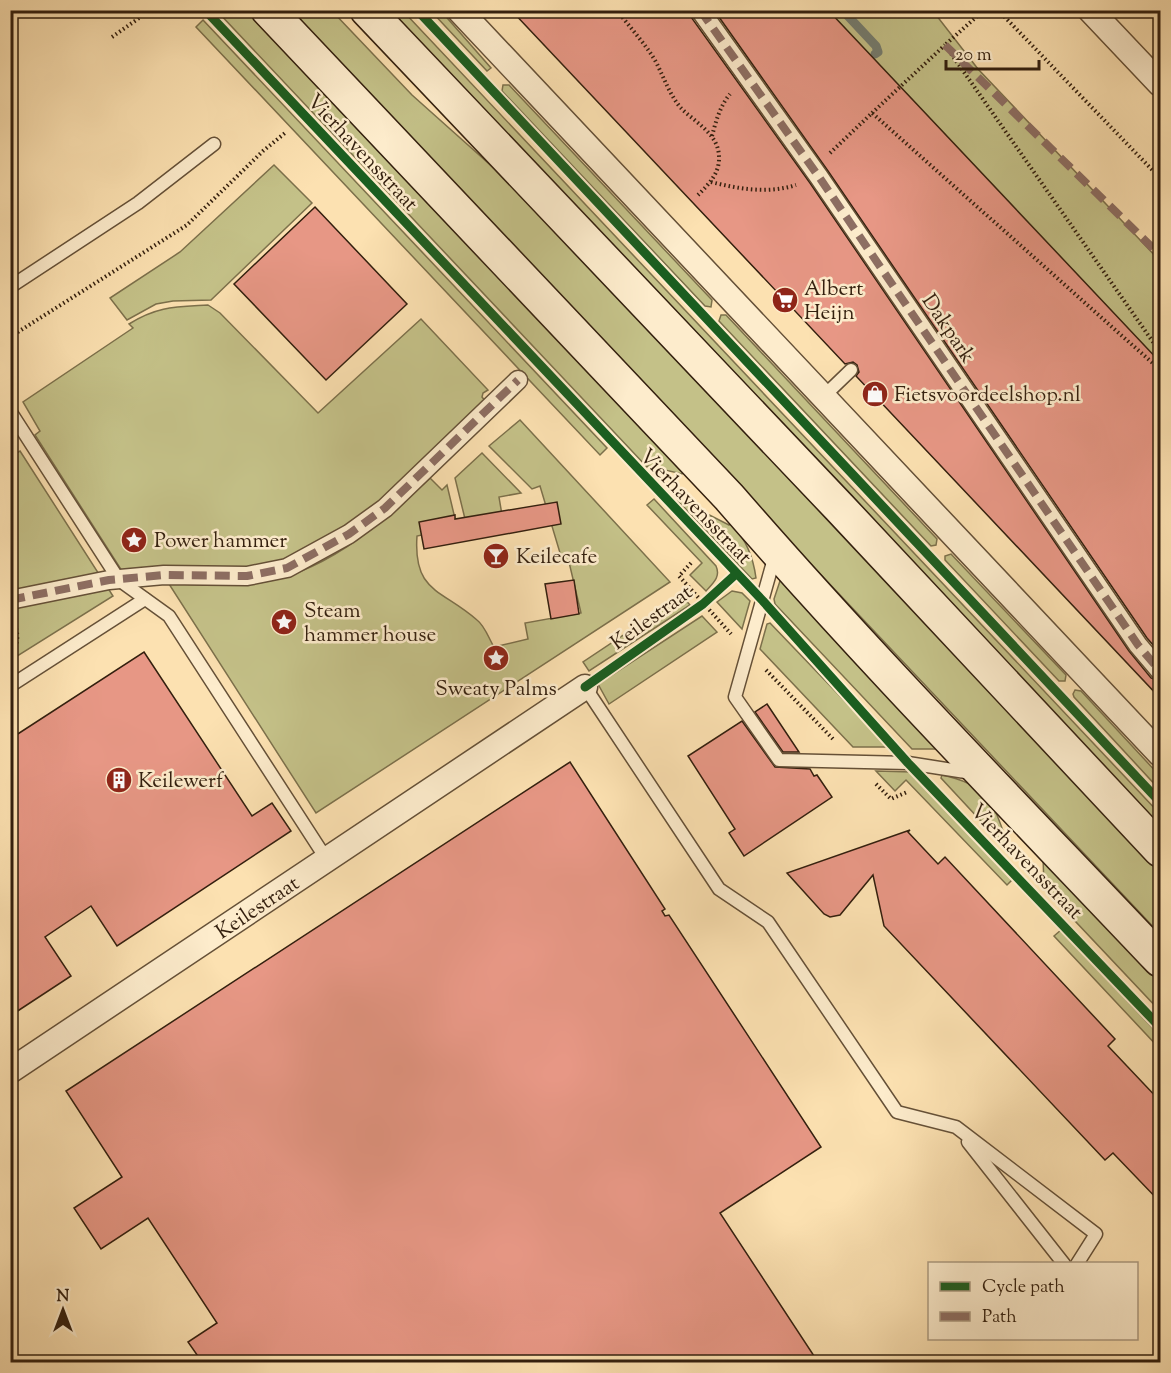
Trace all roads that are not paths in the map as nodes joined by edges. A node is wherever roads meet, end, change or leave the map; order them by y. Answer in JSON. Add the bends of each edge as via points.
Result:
{"nodes":[{"id":1,"x":268,"y":10,"type":"edge"},
{"id":2,"x":367,"y":10,"type":"edge"},
{"id":3,"x":459,"y":10,"type":"edge"},
{"id":4,"x":700,"y":10,"type":"edge"},
{"id":5,"x":1090,"y":10,"type":"edge"},
{"id":6,"x":1161,"y":84,"type":"edge"},
{"id":7,"x":214,"y":144,"type":"dead end"},
{"id":8,"x":10,"y":287,"type":"edge"},
{"id":9,"x":851,"y":370,"type":"dead end"},
{"id":10,"x":518,"y":380,"type":"dead end"},
{"id":11,"x":823,"y":397,"type":"junction"},
{"id":12,"x":10,"y":411,"type":"edge"},
{"id":13,"x":776,"y":551,"type":"junction"},
{"id":14,"x":119,"y":580,"type":"junction"},
{"id":15,"x":145,"y":599,"type":"junction"},
{"id":16,"x":10,"y":600,"type":"edge"},
{"id":17,"x":1161,"y":671,"type":"edge"},
{"id":18,"x":10,"y":686,"type":"edge"},
{"id":19,"x":585,"y":687,"type":"joint"},
{"id":20,"x":1161,"y":754,"type":"edge"},
{"id":21,"x":984,"y":775,"type":"junction"},
{"id":22,"x":1161,"y":850,"type":"edge"},
{"id":23,"x":327,"y":860,"type":"junction"},
{"id":24,"x":1161,"y":960,"type":"edge"},
{"id":25,"x":10,"y":1071,"type":"edge"},
{"id":26,"x":956,"y":1127,"type":"junction"},
{"id":27,"x":1063,"y":1262,"type":"edge"},
{"id":28,"x":1078,"y":1262,"type":"edge"}],
"edges":[{"from":1,"to":13,"type":"main road","name":"Vierhavensstraat"},
{"from":2,"to":22,"type":"main road"},
{"from":3,"to":11,"type":"street"},
{"from":4,"to":17,"type":"street","name":"Dakpark","via":[[1138,645]]},
{"from":5,"to":6,"type":"street"},
{"from":7,"to":8,"type":"lane","via":[[138,203]]},
{"from":9,"to":11,"type":"lane"},
{"from":10,"to":14,"type":"street","via":[[385,508],[303,560],[287,568],[247,576],[164,575]]},
{"from":11,"to":20,"type":"street"},
{"from":12,"to":14,"type":"lane"},
{"from":13,"to":21,"type":"main road","name":"Vierhavensstraat"},
{"from":13,"to":21,"type":"lane","via":[[735,697],[779,760],[908,763]]},
{"from":14,"to":15,"type":"lane"},
{"from":14,"to":16,"type":"street"},
{"from":15,"to":18,"type":"lane"},
{"from":15,"to":23,"type":"lane","via":[[169,616]]},
{"from":19,"to":23,"type":"street","name":"Keilestraat"},
{"from":19,"to":26,"type":"lane","via":[[719,889],[768,922],[897,1112]]},
{"from":21,"to":24,"type":"main road","name":"Vierhavensstraat"},
{"from":23,"to":25,"type":"street","name":"Keilestraat"},
{"from":26,"to":27,"type":"lane"},
{"from":26,"to":28,"type":"lane","via":[[1096,1234]]}]}
